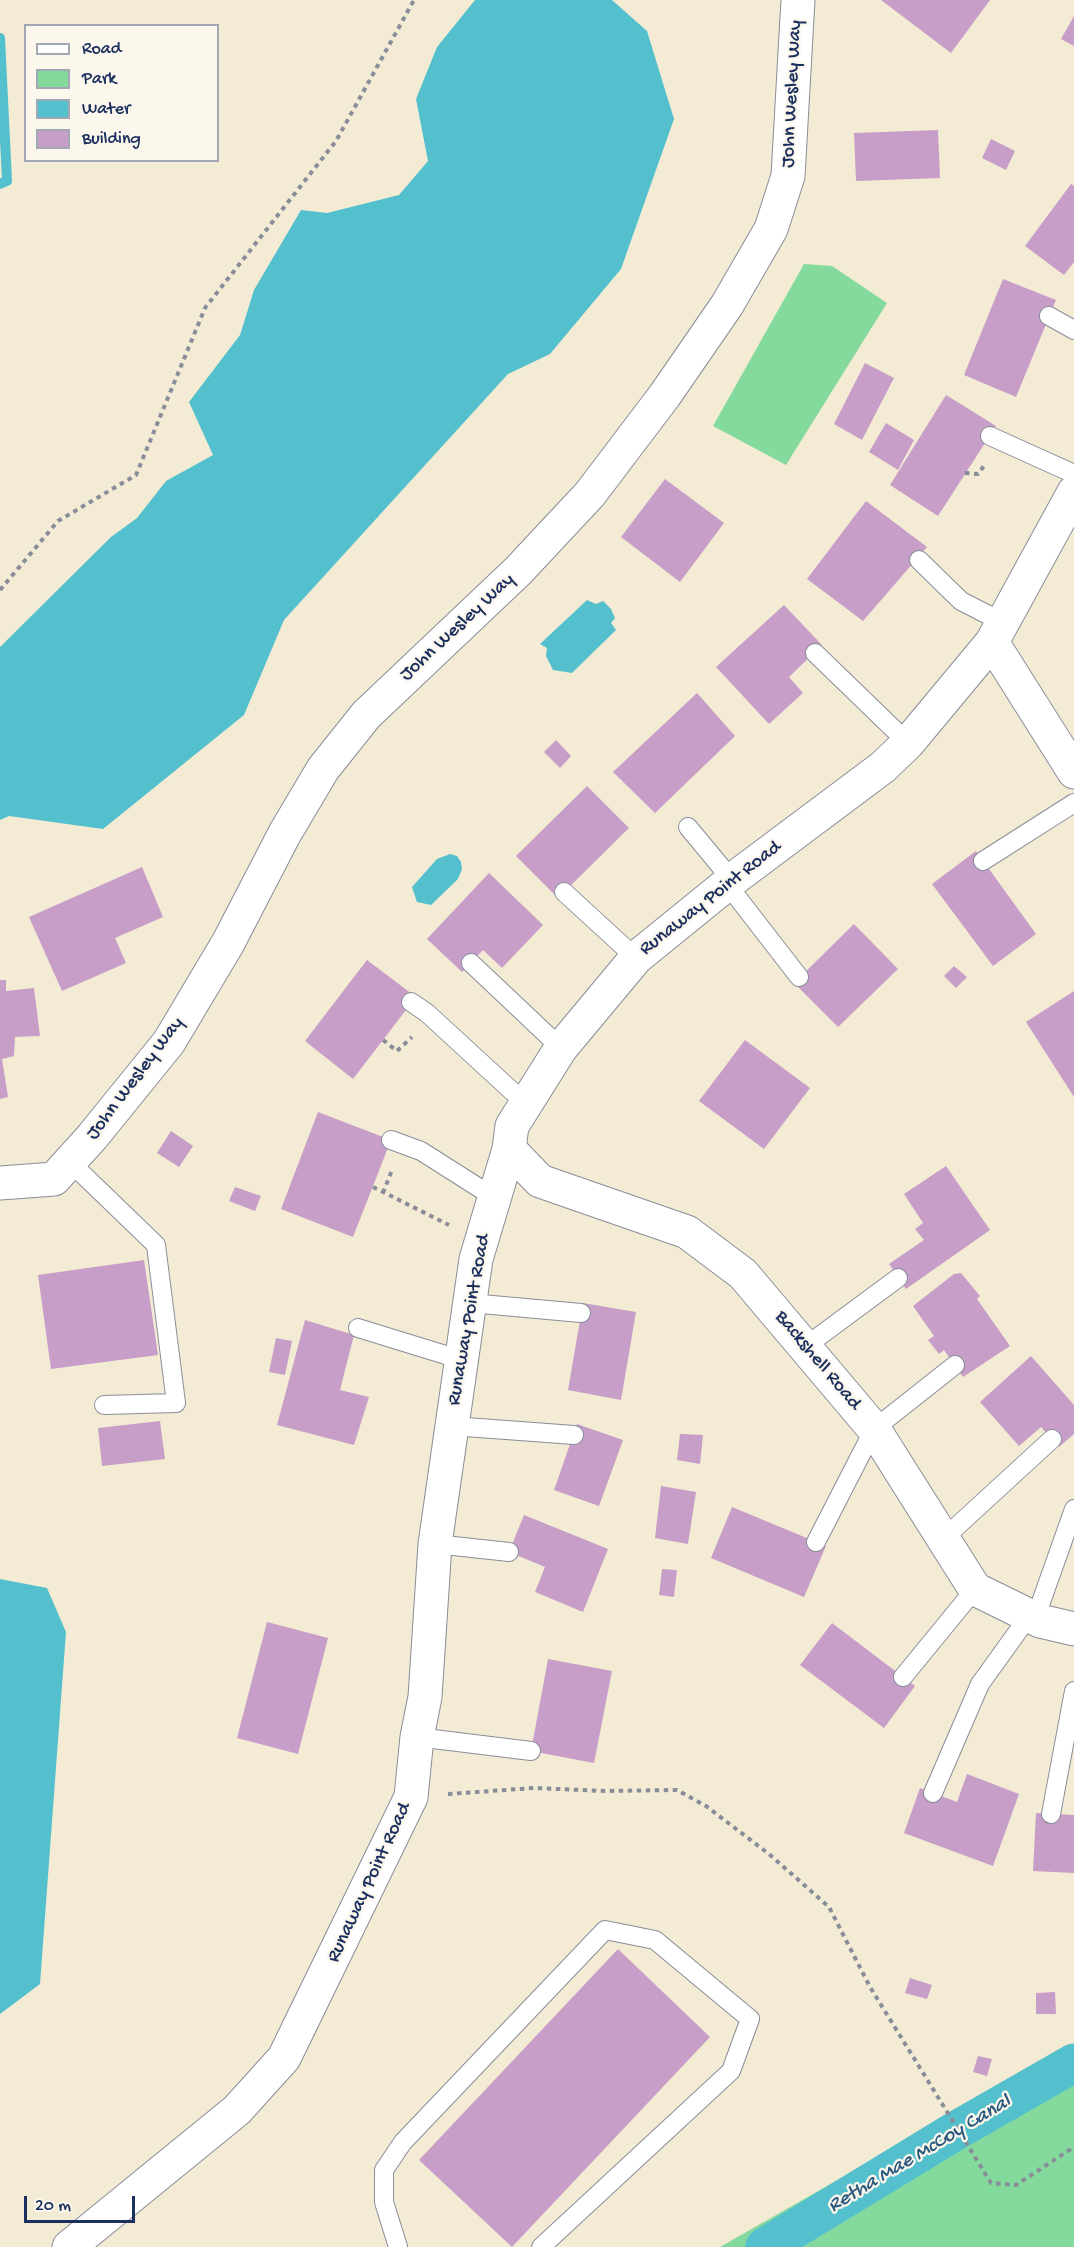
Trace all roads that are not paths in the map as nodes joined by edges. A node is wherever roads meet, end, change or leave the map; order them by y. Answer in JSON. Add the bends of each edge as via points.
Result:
{"nodes":[{"id":1,"x":798,"y":0,"type":"edge"},
{"id":2,"x":1049,"y":316,"type":"dead end"},
{"id":3,"x":1074,"y":330,"type":"edge"},
{"id":4,"x":990,"y":436,"type":"dead end"},
{"id":5,"x":1074,"y":474,"type":"edge"},
{"id":6,"x":1074,"y":492,"type":"edge"},
{"id":7,"x":919,"y":560,"type":"dead end"},
{"id":8,"x":997,"y":632,"type":"junction"},
{"id":9,"x":815,"y":653,"type":"dead end"},
{"id":10,"x":908,"y":743,"type":"junction"},
{"id":11,"x":1074,"y":772,"type":"edge"},
{"id":12,"x":1074,"y":803,"type":"edge"},
{"id":13,"x":688,"y":827,"type":"dead end"},
{"id":14,"x":983,"y":861,"type":"dead end"},
{"id":15,"x":729,"y":882,"type":"junction"},
{"id":16,"x":564,"y":892,"type":"dead end"},
{"id":17,"x":636,"y":958,"type":"junction"},
{"id":18,"x":471,"y":963,"type":"dead end"},
{"id":19,"x":799,"y":977,"type":"dead end"},
{"id":20,"x":411,"y":1002,"type":"dead end"},
{"id":21,"x":561,"y":1048,"type":"junction"},
{"id":22,"x":526,"y":1104,"type":"junction"},
{"id":23,"x":391,"y":1140,"type":"dead end"},
{"id":24,"x":509,"y":1149,"type":"junction"},
{"id":25,"x":70,"y":1162,"type":"junction"},
{"id":26,"x":0,"y":1183,"type":"edge"},
{"id":27,"x":495,"y":1198,"type":"junction"},
{"id":28,"x":898,"y":1278,"type":"dead end"},
{"id":29,"x":470,"y":1303,"type":"junction"},
{"id":30,"x":581,"y":1312,"type":"dead end"},
{"id":31,"x":358,"y":1328,"type":"dead end"},
{"id":32,"x":806,"y":1346,"type":"junction"},
{"id":33,"x":462,"y":1360,"type":"junction"},
{"id":34,"x":955,"y":1365,"type":"dead end"},
{"id":35,"x":104,"y":1405,"type":"dead end"},
{"id":36,"x":452,"y":1426,"type":"junction"},
{"id":37,"x":874,"y":1429,"type":"junction"},
{"id":38,"x":574,"y":1435,"type":"dead end"},
{"id":39,"x":1052,"y":1439,"type":"dead end"},
{"id":40,"x":1074,"y":1509,"type":"edge"},
{"id":41,"x":943,"y":1539,"type":"junction"},
{"id":42,"x":816,"y":1542,"type":"dead end"},
{"id":43,"x":435,"y":1544,"type":"junction"},
{"id":44,"x":509,"y":1552,"type":"dead end"},
{"id":45,"x":975,"y":1589,"type":"junction"},
{"id":46,"x":1032,"y":1617,"type":"junction"},
{"id":47,"x":1074,"y":1629,"type":"edge"},
{"id":48,"x":903,"y":1677,"type":"dead end"},
{"id":49,"x":1074,"y":1691,"type":"edge"},
{"id":50,"x":417,"y":1737,"type":"junction"},
{"id":51,"x":531,"y":1751,"type":"dead end"},
{"id":52,"x":933,"y":1793,"type":"dead end"},
{"id":53,"x":1051,"y":1814,"type":"dead end"},
{"id":54,"x":69,"y":2247,"type":"edge"},
{"id":55,"x":398,"y":2247,"type":"edge"},
{"id":56,"x":541,"y":2247,"type":"edge"}],
"edges":[{"from":1,"to":25,"type":"street","name":"John Wesley Way","via":[[788,176],[771,230],[727,305],[590,494],[518,571],[366,715],[323,769],[169,1042]]},
{"from":2,"to":3,"type":"lane"},
{"from":4,"to":5,"type":"lane"},
{"from":6,"to":8,"type":"street","name":"Runaway Point Road"},
{"from":7,"to":8,"type":"lane"},
{"from":8,"to":10,"type":"street","name":"Runaway Point Road"},
{"from":8,"to":11,"type":"street"},
{"from":9,"to":10,"type":"lane"},
{"from":10,"to":15,"type":"street","name":"Runaway Point Road","via":[[883,767]]},
{"from":12,"to":14,"type":"lane"},
{"from":13,"to":15,"type":"lane"},
{"from":15,"to":17,"type":"street","name":"Runaway Point Road"},
{"from":15,"to":19,"type":"lane"},
{"from":16,"to":17,"type":"lane"},
{"from":17,"to":21,"type":"street","name":"Runaway Point Road"},
{"from":18,"to":21,"type":"lane"},
{"from":20,"to":22,"type":"lane"},
{"from":21,"to":22,"type":"street","name":"Runaway Point Road"},
{"from":22,"to":24,"type":"street","name":"Runaway Point Road","via":[[512,1126]]},
{"from":23,"to":27,"type":"lane","via":[[422,1151]]},
{"from":24,"to":27,"type":"street","name":"Runaway Point Road"},
{"from":24,"to":32,"type":"street","name":"Backshell Road","via":[[540,1181],[687,1232],[743,1274]]},
{"from":25,"to":26,"type":"street","name":"John Wesley Way","via":[[54,1179]]},
{"from":25,"to":35,"type":"lane","via":[[156,1245],[176,1403]]},
{"from":27,"to":29,"type":"street","name":"Runaway Point Road","via":[[481,1243]]},
{"from":28,"to":32,"type":"lane"},
{"from":29,"to":30,"type":"lane"},
{"from":29,"to":33,"type":"street","name":"Runaway Point Road"},
{"from":31,"to":33,"type":"lane"},
{"from":32,"to":37,"type":"street","name":"Backshell Road"},
{"from":33,"to":36,"type":"street","name":"Runaway Point Road"},
{"from":34,"to":37,"type":"lane"},
{"from":36,"to":38,"type":"lane"},
{"from":36,"to":43,"type":"street","name":"Runaway Point Road"},
{"from":37,"to":41,"type":"street","name":"Backshell Road"},
{"from":37,"to":42,"type":"lane"},
{"from":39,"to":41,"type":"lane"},
{"from":40,"to":46,"type":"lane"},
{"from":41,"to":45,"type":"street","name":"Backshell Road"},
{"from":43,"to":44,"type":"lane"},
{"from":43,"to":50,"type":"street","name":"Runaway Point Road","via":[[425,1697]]},
{"from":45,"to":46,"type":"street"},
{"from":45,"to":48,"type":"lane"},
{"from":46,"to":47,"type":"street"},
{"from":46,"to":52,"type":"lane","via":[[980,1684]]},
{"from":49,"to":53,"type":"lane"},
{"from":50,"to":51,"type":"lane"},
{"from":50,"to":54,"type":"street","name":"Runaway Point Road","via":[[411,1797],[284,2058],[237,2110]]},
{"from":55,"to":56,"type":"lane","via":[[384,2202],[384,2170],[403,2142],[605,1930],[655,1940],[750,2019],[731,2071]]}]}
